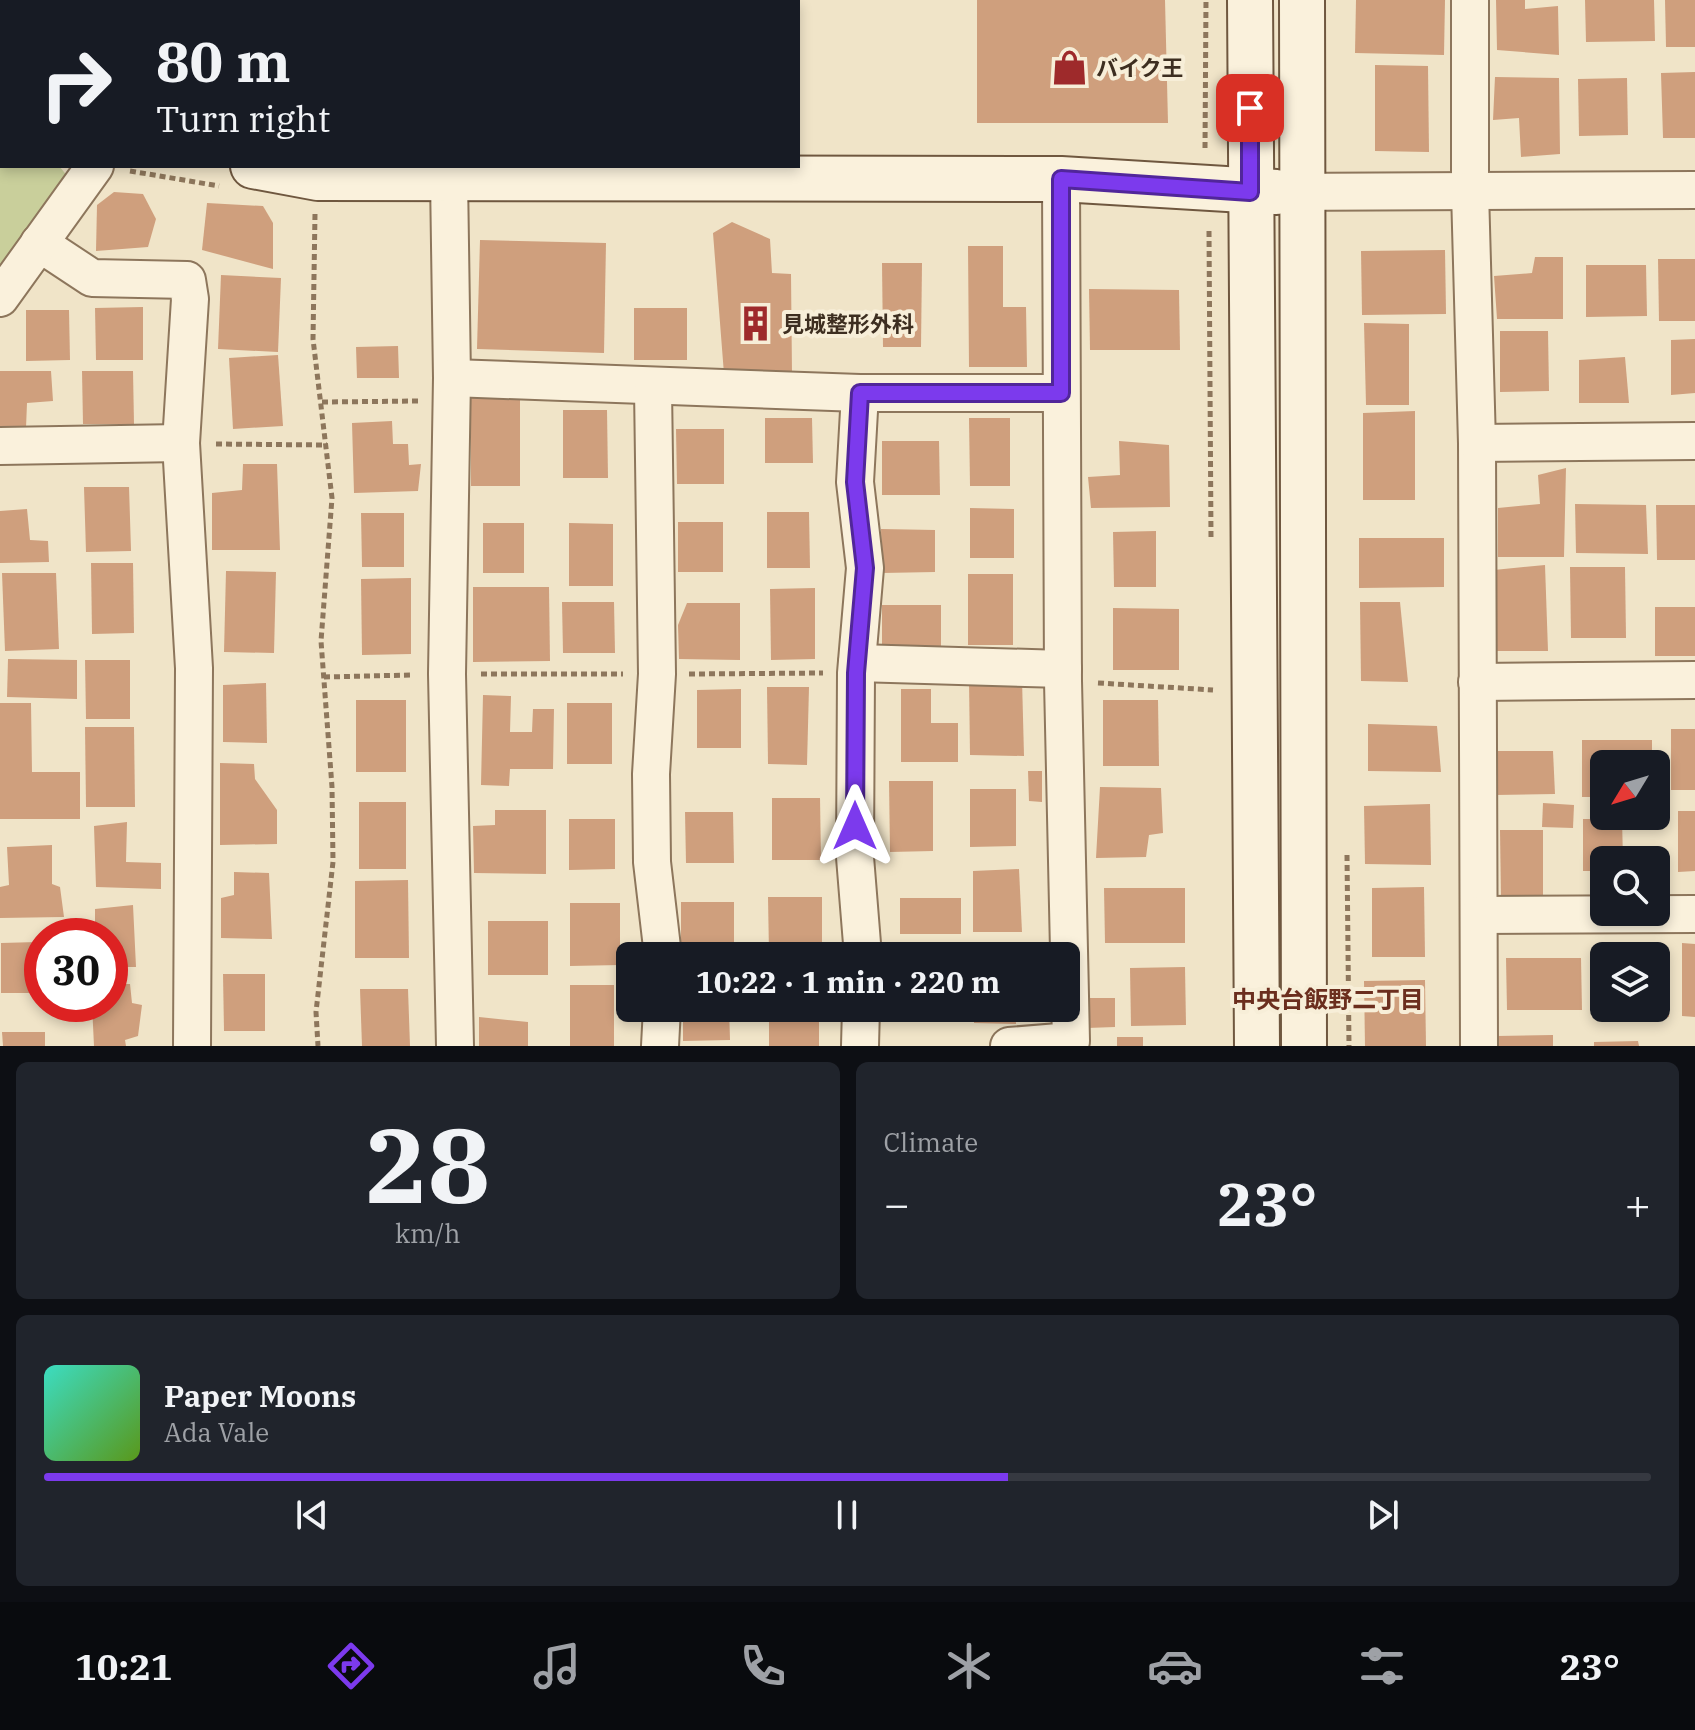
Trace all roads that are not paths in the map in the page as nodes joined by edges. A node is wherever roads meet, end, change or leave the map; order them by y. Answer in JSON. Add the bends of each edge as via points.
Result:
{"nodes":[{"id":1,"x":1250,"y":0,"type":"edge"},
{"id":2,"x":1302,"y":0,"type":"edge"},
{"id":3,"x":1470,"y":0,"type":"edge"},
{"id":4,"x":94,"y":168,"type":"edge"},
{"id":5,"x":264,"y":168,"type":"edge"},
{"id":6,"x":373,"y":171,"type":"edge"},
{"id":7,"x":730,"y":172,"type":"edge"},
{"id":8,"x":449,"y":178,"type":"junction"},
{"id":9,"x":1061,"y":179,"type":"junction"},
{"id":10,"x":1695,"y":190,"type":"edge"},
{"id":11,"x":1470,"y":191,"type":"junction"},
{"id":12,"x":1276,"y":192,"type":"junction"},
{"id":13,"x":39,"y":243,"type":"junction"},
{"id":14,"x":0,"y":298,"type":"edge"},
{"id":15,"x":653,"y":388,"type":"junction"},
{"id":16,"x":452,"y":390,"type":"junction"},
{"id":17,"x":860,"y":393,"type":"junction"},
{"id":18,"x":1061,"y":393,"type":"junction"},
{"id":19,"x":1695,"y":441,"type":"edge"},
{"id":20,"x":181,"y":443,"type":"junction"},
{"id":21,"x":1477,"y":443,"type":"junction"},
{"id":22,"x":0,"y":446,"type":"edge"},
{"id":23,"x":857,"y":668,"type":"junction"},
{"id":24,"x":1063,"y":675,"type":"junction"},
{"id":25,"x":1695,"y":680,"type":"edge"},
{"id":26,"x":1477,"y":682,"type":"junction"},
{"id":27,"x":1695,"y":914,"type":"edge"},
{"id":28,"x":1479,"y":915,"type":"junction"},
{"id":29,"x":661,"y":942,"type":"edge"},
{"id":30,"x":862,"y":942,"type":"edge"},
{"id":31,"x":661,"y":1022,"type":"edge"},
{"id":32,"x":861,"y":1022,"type":"edge"},
{"id":33,"x":192,"y":1046,"type":"edge"},
{"id":34,"x":455,"y":1046,"type":"edge"},
{"id":35,"x":660,"y":1046,"type":"edge"},
{"id":36,"x":860,"y":1046,"type":"edge"},
{"id":37,"x":1009,"y":1046,"type":"edge"},
{"id":38,"x":1257,"y":1046,"type":"edge"},
{"id":39,"x":1304,"y":1046,"type":"edge"},
{"id":40,"x":1479,"y":1046,"type":"edge"}],
"edges":[{"from":1,"to":12,"type":"street"},
{"from":2,"to":12,"type":"street"},
{"from":3,"to":11,"type":"street"},
{"from":4,"to":13,"type":"street"},
{"from":5,"to":6,"type":"street","via":[[318,178]]},
{"from":6,"to":8,"type":"street"},
{"from":7,"to":8,"type":"street"},
{"from":7,"to":9,"type":"street"},
{"from":8,"to":16,"type":"street"},
{"from":9,"to":12,"type":"street"},
{"from":9,"to":18,"type":"street"},
{"from":10,"to":11,"type":"street"},
{"from":11,"to":12,"type":"street"},
{"from":11,"to":21,"type":"street"},
{"from":12,"to":38,"type":"street"},
{"from":12,"to":39,"type":"street"},
{"from":13,"to":14,"type":"street"},
{"from":13,"to":20,"type":"street","via":[[92,278],[187,280]]},
{"from":15,"to":16,"type":"street"},
{"from":15,"to":17,"type":"street"},
{"from":15,"to":29,"type":"street","via":[[657,674],[652,862]]},
{"from":16,"to":34,"type":"street","via":[[447,674]]},
{"from":17,"to":18,"type":"street"},
{"from":17,"to":23,"type":"street","via":[[855,482],[865,568]]},
{"from":18,"to":24,"type":"street"},
{"from":19,"to":21,"type":"street"},
{"from":20,"to":22,"type":"street"},
{"from":20,"to":33,"type":"street","via":[[194,668]]},
{"from":21,"to":26,"type":"street"},
{"from":23,"to":24,"type":"street"},
{"from":23,"to":30,"type":"street","via":[[855,857]]},
{"from":24,"to":37,"type":"street","via":[[1071,1041]]},
{"from":25,"to":26,"type":"street"},
{"from":26,"to":28,"type":"street"},
{"from":27,"to":28,"type":"street"},
{"from":28,"to":40,"type":"street"},
{"from":31,"to":35,"type":"street"},
{"from":32,"to":36,"type":"street"}]}
